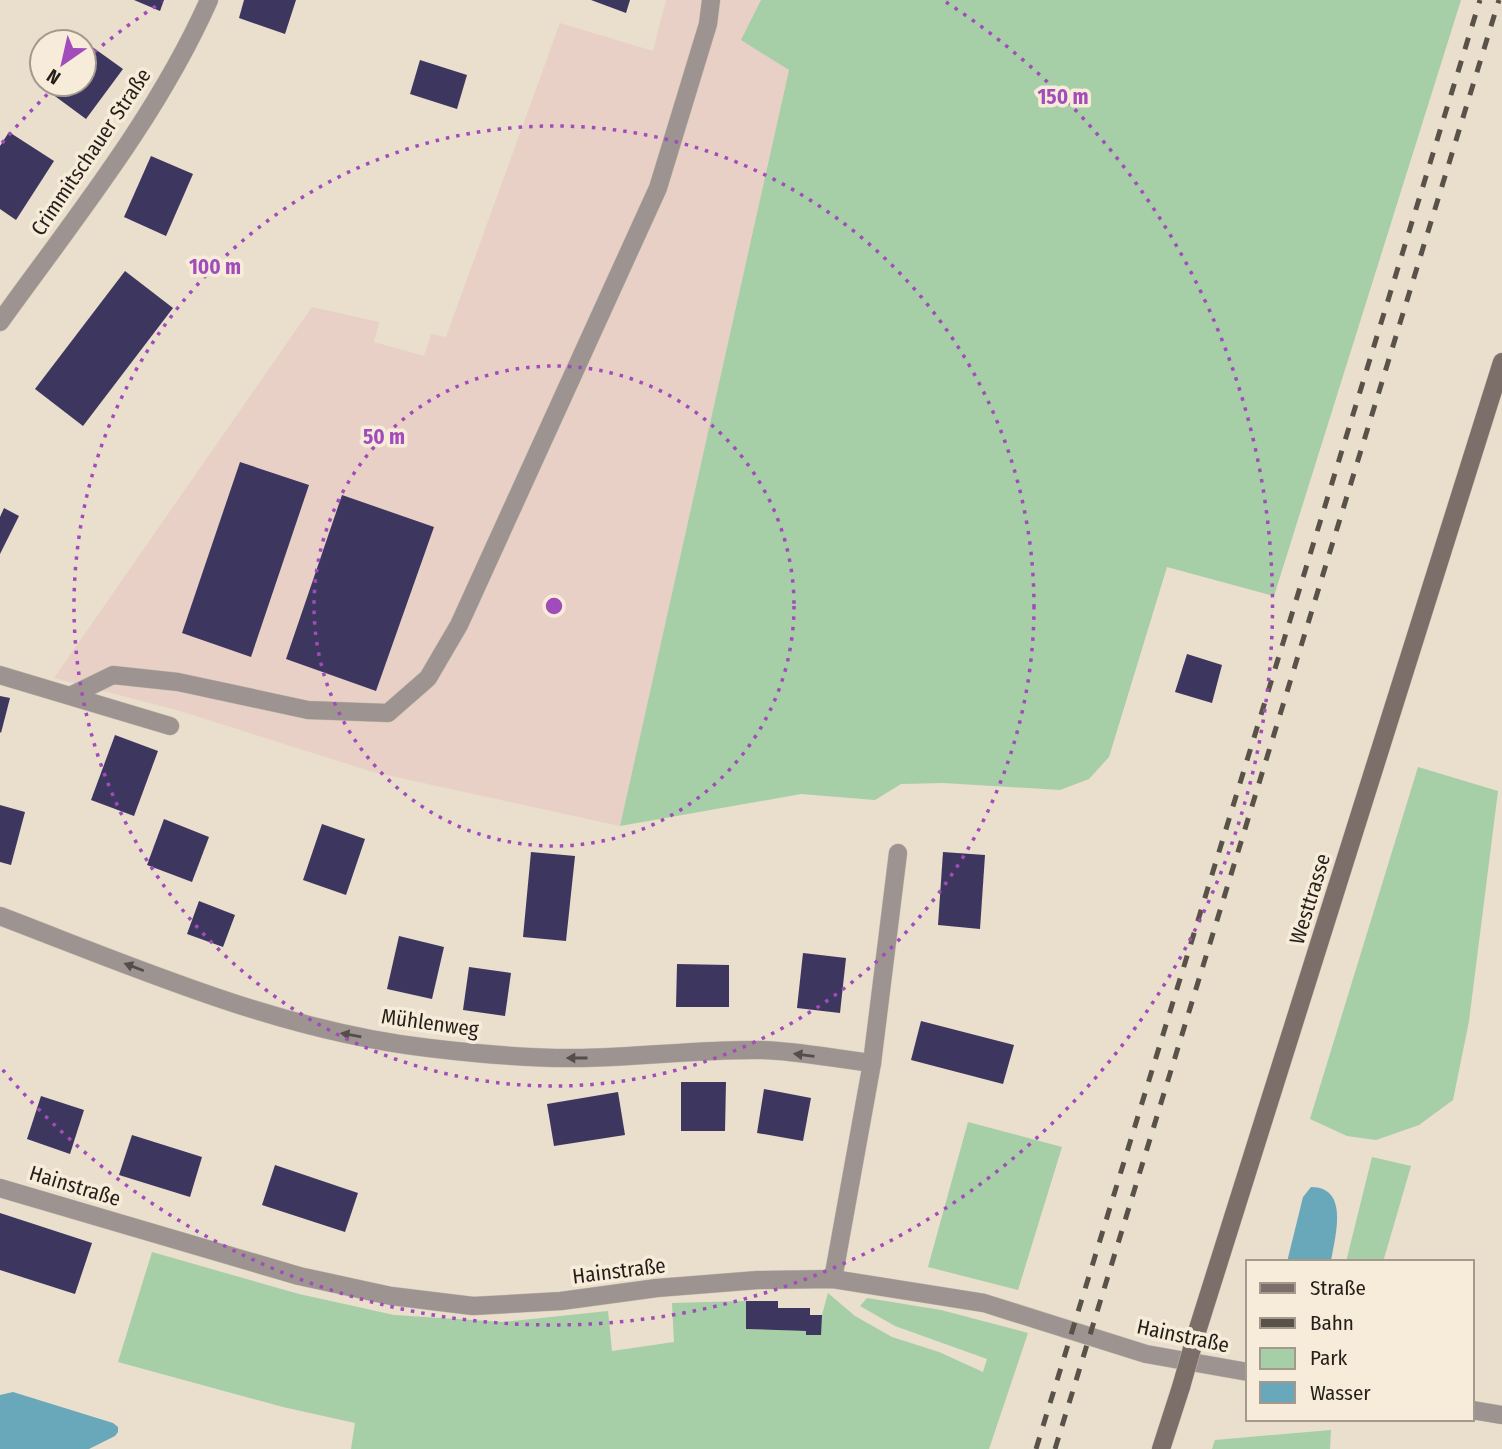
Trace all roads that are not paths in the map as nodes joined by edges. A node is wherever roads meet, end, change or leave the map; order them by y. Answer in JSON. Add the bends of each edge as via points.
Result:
{"nodes":[{"id":1,"x":209,"y":0,"type":"edge"},
{"id":2,"x":711,"y":0,"type":"edge"},
{"id":3,"x":0,"y":322,"type":"edge"},
{"id":4,"x":1502,"y":362,"type":"edge"},
{"id":5,"x":0,"y":675,"type":"edge"},
{"id":6,"x":72,"y":695,"type":"junction"},
{"id":7,"x":170,"y":726,"type":"dead end"},
{"id":8,"x":898,"y":853,"type":"dead end"},
{"id":9,"x":0,"y":916,"type":"edge"},
{"id":10,"x":872,"y":1063,"type":"junction"},
{"id":11,"x":0,"y":1188,"type":"edge"},
{"id":12,"x":833,"y":1279,"type":"junction"},
{"id":13,"x":1246,"y":1372,"type":"edge"},
{"id":14,"x":1474,"y":1410,"type":"edge"},
{"id":15,"x":1502,"y":1415,"type":"edge"},
{"id":16,"x":1161,"y":1449,"type":"edge"}],
"edges":[{"from":1,"to":3,"type":"street","name":"Crimmitschauer Straße","via":[[167,84]]},
{"from":2,"to":6,"type":"street","via":[[708,24],[658,188],[459,625],[428,678],[388,713],[307,710],[178,682],[113,674]]},
{"from":4,"to":16,"type":"main road","name":"Westtrasse","bridge":true},
{"from":5,"to":6,"type":"street"},
{"from":6,"to":7,"type":"street"},
{"from":8,"to":10,"type":"street"},
{"from":10,"to":9,"type":"street","name":"Mühlenweg","one_way":true,"via":[[764,1050],[583,1058],[427,1048],[340,1033],[249,1007]]},
{"from":10,"to":12,"type":"street"},
{"from":11,"to":12,"type":"street","name":"Hainstraße","via":[[299,1276],[391,1296],[472,1306],[746,1281]]},
{"from":12,"to":13,"type":"street","name":"Hainstraße","via":[[984,1303],[1146,1354]]},
{"from":14,"to":15,"type":"street"}]}
